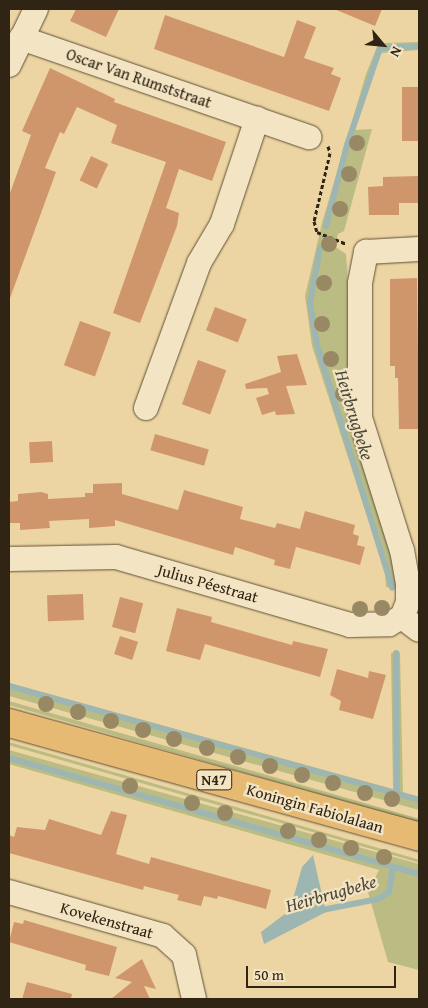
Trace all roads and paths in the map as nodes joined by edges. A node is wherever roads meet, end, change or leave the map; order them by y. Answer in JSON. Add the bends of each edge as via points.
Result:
{"nodes":[{"id":1,"x":36,"y":9,"type":"edge"},
{"id":2,"x":21,"y":38,"type":"junction"},
{"id":3,"x":9,"y":65,"type":"edge"},
{"id":4,"x":257,"y":119,"type":"junction"},
{"id":5,"x":309,"y":137,"type":"joint"},
{"id":6,"x":419,"y":249,"type":"edge"},
{"id":7,"x":366,"y":252,"type":"junction"},
{"id":8,"x":146,"y":408,"type":"dead end"},
{"id":9,"x":9,"y":559,"type":"edge"},
{"id":10,"x":410,"y":624,"type":"edge"},
{"id":11,"x":9,"y":723,"type":"edge"},
{"id":12,"x":419,"y":837,"type":"edge"},
{"id":13,"x":9,"y":892,"type":"edge"},
{"id":14,"x":194,"y":999,"type":"edge"}],
"edges":[{"from":1,"to":2,"type":"street"},
{"from":2,"to":3,"type":"street"},
{"from":2,"to":4,"type":"street","name":"Oscar Van Rumststraat"},
{"from":4,"to":5,"type":"street","name":"Oscar Van Rumststraat"},
{"from":4,"to":8,"type":"street","via":[[222,224],[199,263]]},
{"from":5,"to":7,"type":"path","via":[[328,146],[330,153],[314,220],[317,232]]},
{"from":6,"to":7,"type":"street"},
{"from":7,"to":10,"type":"street","name":"Julius Péestraat","via":[[360,283],[360,418],[402,551]]},
{"from":9,"to":10,"type":"street","name":"Julius Péestraat","via":[[116,557],[350,625]]},
{"from":11,"to":12,"type":"main road","name":"Koningin Fabiolalaan","number":"N47"},
{"from":13,"to":14,"type":"street","name":"Kovekenstraat","via":[[163,936],[184,955]]}]}
